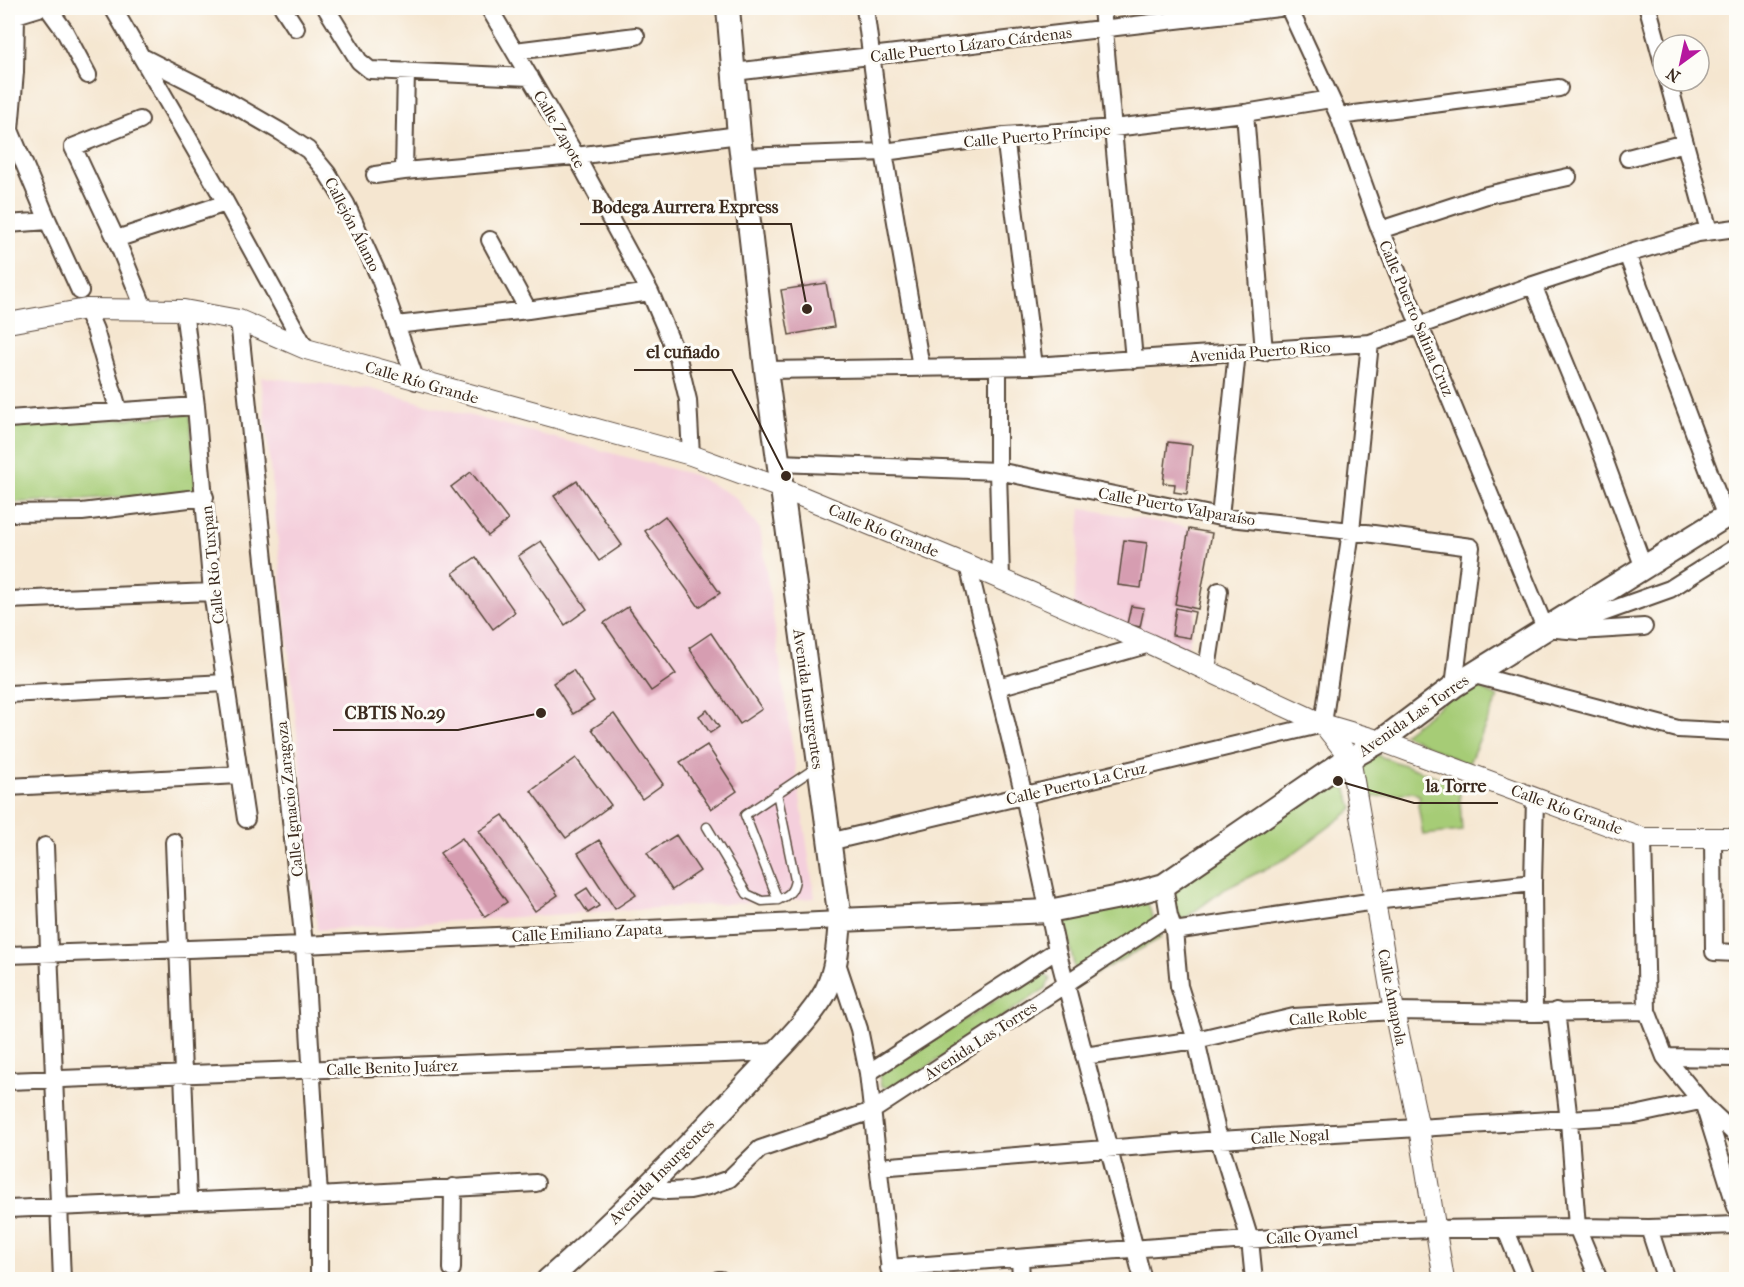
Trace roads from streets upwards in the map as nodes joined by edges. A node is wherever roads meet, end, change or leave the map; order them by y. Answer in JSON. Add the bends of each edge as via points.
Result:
{"nodes":[{"id":1,"x":39,"y":8,"type":"edge"},
{"id":2,"x":48,"y":8,"type":"edge"},
{"id":3,"x":113,"y":8,"type":"edge"},
{"id":4,"x":283,"y":8,"type":"edge"},
{"id":5,"x":326,"y":8,"type":"edge"},
{"id":6,"x":489,"y":8,"type":"edge"},
{"id":7,"x":728,"y":8,"type":"edge"},
{"id":8,"x":865,"y":8,"type":"edge"},
{"id":9,"x":1102,"y":8,"type":"edge"},
{"id":10,"x":1279,"y":8,"type":"edge"},
{"id":11,"x":1289,"y":8,"type":"edge"},
{"id":12,"x":1648,"y":8,"type":"edge"},
{"id":13,"x":296,"y":28,"type":"dead end"},
{"id":14,"x":1104,"y":28,"type":"junction"},
{"id":15,"x":1655,"y":33,"type":"edge"},
{"id":16,"x":636,"y":36,"type":"dead end"},
{"id":17,"x":515,"y":51,"type":"junction"},
{"id":18,"x":872,"y":56,"type":"junction"},
{"id":19,"x":142,"y":57,"type":"junction"},
{"id":20,"x":406,"y":71,"type":"junction"},
{"id":21,"x":734,"y":72,"type":"junction"},
{"id":22,"x":88,"y":75,"type":"dead end"},
{"id":23,"x":530,"y":77,"type":"junction"},
{"id":24,"x":1559,"y":88,"type":"dead end"},
{"id":25,"x":1671,"y":93,"type":"edge"},
{"id":26,"x":1331,"y":99,"type":"junction"},
{"id":27,"x":1245,"y":113,"type":"junction"},
{"id":28,"x":1339,"y":116,"type":"junction"},
{"id":29,"x":140,"y":120,"type":"dead end"},
{"id":30,"x":1113,"y":128,"type":"junction"},
{"id":31,"x":9,"y":130,"type":"edge"},
{"id":32,"x":1005,"y":136,"type":"junction"},
{"id":33,"x":1685,"y":143,"type":"junction"},
{"id":34,"x":740,"y":146,"type":"junction"},
{"id":35,"x":884,"y":152,"type":"junction"},
{"id":36,"x":576,"y":156,"type":"junction"},
{"id":37,"x":1628,"y":158,"type":"dead end"},
{"id":38,"x":404,"y":171,"type":"junction"},
{"id":39,"x":375,"y":175,"type":"dead end"},
{"id":40,"x":1568,"y":177,"type":"dead end"},
{"id":41,"x":226,"y":202,"type":"junction"},
{"id":42,"x":48,"y":221,"type":"junction"},
{"id":43,"x":8,"y":224,"type":"edge"},
{"id":44,"x":1737,"y":228,"type":"edge"},
{"id":45,"x":1380,"y":230,"type":"junction"},
{"id":46,"x":1709,"y":231,"type":"junction"},
{"id":47,"x":116,"y":239,"type":"junction"},
{"id":48,"x":489,"y":240,"type":"dead end"},
{"id":49,"x":1627,"y":254,"type":"junction"},
{"id":50,"x":1533,"y":285,"type":"junction"},
{"id":51,"x":650,"y":292,"type":"junction"},
{"id":52,"x":83,"y":300,"type":"junction"},
{"id":53,"x":144,"y":308,"type":"junction"},
{"id":54,"x":183,"y":310,"type":"junction"},
{"id":55,"x":528,"y":310,"type":"junction"},
{"id":56,"x":239,"y":320,"type":"junction"},
{"id":57,"x":8,"y":323,"type":"edge"},
{"id":58,"x":396,"y":325,"type":"junction"},
{"id":59,"x":1420,"y":325,"type":"junction"},
{"id":60,"x":1370,"y":343,"type":"junction"},
{"id":61,"x":306,"y":349,"type":"junction"},
{"id":62,"x":1237,"y":352,"type":"junction"},
{"id":63,"x":1264,"y":352,"type":"junction"},
{"id":64,"x":1134,"y":360,"type":"junction"},
{"id":65,"x":1034,"y":366,"type":"junction"},
{"id":66,"x":998,"y":367,"type":"junction"},
{"id":67,"x":921,"y":368,"type":"junction"},
{"id":68,"x":766,"y":370,"type":"junction"},
{"id":69,"x":416,"y":381,"type":"junction"},
{"id":70,"x":196,"y":406,"type":"junction"},
{"id":71,"x":119,"y":412,"type":"junction"},
{"id":72,"x":8,"y":419,"type":"edge"},
{"id":73,"x":691,"y":455,"type":"junction"},
{"id":74,"x":778,"y":463,"type":"junction"},
{"id":75,"x":998,"y":471,"type":"junction"},
{"id":76,"x":781,"y":488,"type":"junction"},
{"id":77,"x":205,"y":498,"type":"junction"},
{"id":78,"x":8,"y":513,"type":"edge"},
{"id":79,"x":1731,"y":513,"type":"edge"},
{"id":80,"x":1220,"y":517,"type":"junction"},
{"id":81,"x":1351,"y":531,"type":"junction"},
{"id":82,"x":1737,"y":547,"type":"edge"},
{"id":83,"x":968,"y":565,"type":"junction"},
{"id":84,"x":1644,"y":568,"type":"junction"},
{"id":85,"x":1001,"y":579,"type":"junction"},
{"id":86,"x":1219,"y":591,"type":"dead end"},
{"id":87,"x":212,"y":592,"type":"junction"},
{"id":88,"x":8,"y":600,"type":"edge"},
{"id":89,"x":1644,"y":627,"type":"dead end"},
{"id":90,"x":1545,"y":628,"type":"junction"},
{"id":91,"x":1579,"y":632,"type":"junction"},
{"id":92,"x":1150,"y":644,"type":"junction"},
{"id":93,"x":1207,"y":669,"type":"junction"},
{"id":94,"x":1462,"y":680,"type":"junction"},
{"id":95,"x":226,"y":683,"type":"junction"},
{"id":96,"x":998,"y":687,"type":"junction"},
{"id":97,"x":8,"y":694,"type":"edge"},
{"id":98,"x":1323,"y":723,"type":"junction"},
{"id":99,"x":1737,"y":732,"type":"edge"},
{"id":100,"x":1381,"y":741,"type":"junction"},
{"id":101,"x":1350,"y":758,"type":"junction"},
{"id":102,"x":239,"y":775,"type":"junction"},
{"id":103,"x":8,"y":787,"type":"edge"},
{"id":104,"x":1024,"y":795,"type":"junction"},
{"id":105,"x":1535,"y":798,"type":"junction"},
{"id":106,"x":246,"y":819,"type":"dead end"},
{"id":107,"x":1713,"y":837,"type":"junction"},
{"id":108,"x":1643,"y":838,"type":"junction"},
{"id":109,"x":1737,"y":838,"type":"edge"},
{"id":110,"x":174,"y":842,"type":"dead end"},
{"id":111,"x":829,"y":842,"type":"junction"},
{"id":112,"x":45,"y":846,"type":"dead end"},
{"id":113,"x":1533,"y":883,"type":"junction"},
{"id":114,"x":1164,"y":885,"type":"junction"},
{"id":115,"x":1375,"y":901,"type":"junction"},
{"id":116,"x":1049,"y":910,"type":"junction"},
{"id":117,"x":840,"y":920,"type":"junction"},
{"id":118,"x":1171,"y":923,"type":"junction"},
{"id":119,"x":304,"y":945,"type":"junction"},
{"id":120,"x":178,"y":948,"type":"junction"},
{"id":121,"x":1057,"y":950,"type":"junction"},
{"id":122,"x":1737,"y":953,"type":"edge"},
{"id":123,"x":49,"y":954,"type":"junction"},
{"id":124,"x":8,"y":955,"type":"edge"},
{"id":125,"x":837,"y":960,"type":"junction"},
{"id":126,"x":1065,"y":983,"type":"junction"},
{"id":127,"x":1394,"y":1011,"type":"junction"},
{"id":128,"x":1556,"y":1011,"type":"junction"},
{"id":129,"x":1647,"y":1011,"type":"junction"},
{"id":130,"x":1534,"y":1013,"type":"junction"},
{"id":131,"x":1196,"y":1040,"type":"junction"},
{"id":132,"x":776,"y":1052,"type":"junction"},
{"id":133,"x":1084,"y":1056,"type":"junction"},
{"id":134,"x":1665,"y":1057,"type":"junction"},
{"id":135,"x":1737,"y":1058,"type":"edge"},
{"id":136,"x":312,"y":1070,"type":"junction"},
{"id":137,"x":868,"y":1073,"type":"junction"},
{"id":138,"x":183,"y":1074,"type":"junction"},
{"id":139,"x":54,"y":1080,"type":"junction"},
{"id":140,"x":8,"y":1081,"type":"edge"},
{"id":141,"x":1702,"y":1103,"type":"junction"},
{"id":142,"x":872,"y":1111,"type":"junction"},
{"id":143,"x":1569,"y":1121,"type":"junction"},
{"id":144,"x":1419,"y":1128,"type":"junction"},
{"id":145,"x":1737,"y":1135,"type":"edge"},
{"id":146,"x":1219,"y":1140,"type":"junction"},
{"id":147,"x":1109,"y":1148,"type":"junction"},
{"id":148,"x":878,"y":1167,"type":"junction"},
{"id":149,"x":536,"y":1183,"type":"dead end"},
{"id":150,"x":453,"y":1187,"type":"junction"},
{"id":151,"x":647,"y":1188,"type":"junction"},
{"id":152,"x":319,"y":1196,"type":"junction"},
{"id":153,"x":188,"y":1201,"type":"junction"},
{"id":154,"x":1737,"y":1207,"type":"edge"},
{"id":155,"x":59,"y":1208,"type":"junction"},
{"id":156,"x":8,"y":1209,"type":"edge"},
{"id":157,"x":1737,"y":1225,"type":"edge"},
{"id":158,"x":1577,"y":1227,"type":"junction"},
{"id":159,"x":1505,"y":1228,"type":"junction"},
{"id":160,"x":1649,"y":1228,"type":"junction"},
{"id":161,"x":1435,"y":1229,"type":"junction"},
{"id":162,"x":1250,"y":1240,"type":"junction"},
{"id":163,"x":1136,"y":1249,"type":"junction"},
{"id":164,"x":1020,"y":1258,"type":"junction"},
{"id":165,"x":452,"y":1269,"type":"dead end"},
{"id":166,"x":890,"y":1274,"type":"edge"},
{"id":167,"x":62,"y":1280,"type":"edge"},
{"id":168,"x":319,"y":1280,"type":"edge"},
{"id":169,"x":548,"y":1280,"type":"edge"},
{"id":170,"x":1021,"y":1280,"type":"edge"},
{"id":171,"x":1143,"y":1280,"type":"edge"},
{"id":172,"x":1254,"y":1280,"type":"edge"},
{"id":173,"x":1444,"y":1280,"type":"edge"},
{"id":174,"x":1526,"y":1280,"type":"edge"},
{"id":175,"x":1599,"y":1280,"type":"edge"},
{"id":176,"x":1666,"y":1280,"type":"edge"}],
"edges":[{"from":1,"to":31,"type":"street","via":[[16,15]]},
{"from":2,"to":22,"type":"street"},
{"from":3,"to":19,"type":"street"},
{"from":4,"to":13,"type":"street"},
{"from":5,"to":20,"type":"street","via":[[359,61],[370,70]]},
{"from":6,"to":17,"type":"street","name":"Calle Zapote"},
{"from":7,"to":21,"type":"main road","name":"Avenida Insurgentes"},
{"from":8,"to":18,"type":"street"},
{"from":9,"to":14,"type":"street"},
{"from":10,"to":14,"type":"street","name":"Calle Puerto Lázaro Cárdenas"},
{"from":11,"to":26,"type":"street","name":"Calle Puerto Salina Cruz"},
{"from":12,"to":15,"type":"street"},
{"from":14,"to":18,"type":"street","name":"Calle Puerto Lázaro Cárdenas"},
{"from":14,"to":30,"type":"street"},
{"from":16,"to":17,"type":"street"},
{"from":17,"to":23,"type":"street","name":"Calle Zapote"},
{"from":18,"to":21,"type":"street","name":"Calle Puerto Lázaro Cárdenas"},
{"from":18,"to":35,"type":"street"},
{"from":19,"to":41,"type":"street"},
{"from":19,"to":58,"type":"street","name":"Callejón Álamo","via":[[217,95],[308,150],[346,204]]},
{"from":20,"to":23,"type":"street"},
{"from":20,"to":38,"type":"street"},
{"from":21,"to":34,"type":"main road","name":"Avenida Insurgentes"},
{"from":23,"to":36,"type":"street","name":"Calle Zapote"},
{"from":24,"to":28,"type":"street"},
{"from":25,"to":33,"type":"street"},
{"from":26,"to":27,"type":"street","name":"Calle Puerto Príncipe"},
{"from":26,"to":28,"type":"street","name":"Calle Puerto Salina Cruz"},
{"from":27,"to":30,"type":"street","name":"Calle Puerto Príncipe"},
{"from":27,"to":63,"type":"street"},
{"from":28,"to":45,"type":"street","name":"Calle Puerto Salina Cruz"},
{"from":29,"to":47,"type":"street","via":[[73,147]]},
{"from":30,"to":32,"type":"street","name":"Calle Puerto Príncipe"},
{"from":30,"to":64,"type":"street"},
{"from":31,"to":42,"type":"street"},
{"from":32,"to":35,"type":"street","name":"Calle Puerto Príncipe"},
{"from":32,"to":65,"type":"street"},
{"from":33,"to":37,"type":"street"},
{"from":33,"to":46,"type":"street"},
{"from":34,"to":35,"type":"street","name":"Calle Puerto Príncipe"},
{"from":34,"to":36,"type":"street","name":"Calle Puerto Príncipe"},
{"from":34,"to":68,"type":"main road","name":"Avenida Insurgentes"},
{"from":35,"to":67,"type":"street"},
{"from":36,"to":38,"type":"street","name":"Calle Puerto Príncipe"},
{"from":36,"to":51,"type":"street","name":"Calle Zapote"},
{"from":38,"to":39,"type":"street","name":"Calle Puerto Príncipe"},
{"from":40,"to":45,"type":"street","via":[[1487,195]]},
{"from":41,"to":47,"type":"street"},
{"from":41,"to":61,"type":"street"},
{"from":42,"to":43,"type":"street"},
{"from":42,"to":52,"type":"street"},
{"from":44,"to":46,"type":"street","name":"Avenida Puerto Rico"},
{"from":45,"to":59,"type":"street","name":"Calle Puerto Salina Cruz"},
{"from":46,"to":49,"type":"street","name":"Avenida Puerto Rico"},
{"from":47,"to":53,"type":"street"},
{"from":48,"to":55,"type":"street"},
{"from":49,"to":50,"type":"street","name":"Avenida Puerto Rico"},
{"from":49,"to":79,"type":"street"},
{"from":50,"to":59,"type":"street","name":"Avenida Puerto Rico"},
{"from":50,"to":84,"type":"street"},
{"from":51,"to":55,"type":"street"},
{"from":51,"to":73,"type":"street","name":"Calle Zapote","via":[[678,358],[688,400]]},
{"from":52,"to":53,"type":"street","name":"Calle Río Grande"},
{"from":52,"to":57,"type":"street","name":"Calle Río Grande"},
{"from":52,"to":71,"type":"street","via":[[96,330]]},
{"from":53,"to":54,"type":"street","name":"Calle Río Grande"},
{"from":54,"to":56,"type":"street","name":"Calle Río Grande"},
{"from":54,"to":70,"type":"street","name":"Calle Río Tuxpan"},
{"from":55,"to":58,"type":"street"},
{"from":56,"to":61,"type":"street","name":"Calle Río Grande"},
{"from":56,"to":119,"type":"street","name":"Calle Ignacio Zaragoza"},
{"from":58,"to":69,"type":"street","name":"Callejón Álamo"},
{"from":59,"to":60,"type":"street","name":"Avenida Puerto Rico"},
{"from":59,"to":90,"type":"street","name":"Calle Puerto Salina Cruz"},
{"from":60,"to":63,"type":"street","name":"Avenida Puerto Rico"},
{"from":60,"to":81,"type":"street"},
{"from":61,"to":69,"type":"street","name":"Calle Río Grande"},
{"from":62,"to":63,"type":"street","name":"Avenida Puerto Rico"},
{"from":62,"to":64,"type":"street","name":"Avenida Puerto Rico"},
{"from":62,"to":80,"type":"street"},
{"from":64,"to":65,"type":"street","name":"Avenida Puerto Rico"},
{"from":65,"to":66,"type":"street","name":"Avenida Puerto Rico"},
{"from":66,"to":67,"type":"street","name":"Avenida Puerto Rico"},
{"from":66,"to":75,"type":"street"},
{"from":67,"to":68,"type":"street","name":"Avenida Puerto Rico"},
{"from":68,"to":74,"type":"main road","name":"Avenida Insurgentes"},
{"from":69,"to":73,"type":"street","name":"Calle Río Grande"},
{"from":70,"to":71,"type":"street"},
{"from":70,"to":77,"type":"street","name":"Calle Río Tuxpan"},
{"from":71,"to":72,"type":"street"},
{"from":73,"to":76,"type":"street","name":"Calle Río Grande"},
{"from":74,"to":75,"type":"street","name":"Calle Puerto Valparaíso"},
{"from":74,"to":76,"type":"main road","name":"Avenida Insurgentes"},
{"from":75,"to":80,"type":"street","name":"Calle Puerto Valparaíso"},
{"from":75,"to":85,"type":"street"},
{"from":76,"to":83,"type":"street","name":"Calle Río Grande"},
{"from":76,"to":111,"type":"main road","name":"Avenida Insurgentes"},
{"from":77,"to":78,"type":"street","via":[[82,512]]},
{"from":77,"to":87,"type":"street","name":"Calle Río Tuxpan"},
{"from":79,"to":84,"type":"main road","name":"Avenida Las Torres"},
{"from":80,"to":81,"type":"street","name":"Calle Puerto Valparaíso"},
{"from":81,"to":94,"type":"street","name":"Calle Puerto Valparaíso","via":[[1471,547]]},
{"from":81,"to":98,"type":"street"},
{"from":82,"to":91,"type":"street","via":[[1670,589],[1586,619]]},
{"from":83,"to":85,"type":"street","name":"Calle Río Grande"},
{"from":83,"to":96,"type":"street"},
{"from":84,"to":90,"type":"main road","name":"Avenida Las Torres"},
{"from":85,"to":92,"type":"street","name":"Calle Río Grande"},
{"from":86,"to":93,"type":"street"},
{"from":87,"to":88,"type":"street"},
{"from":87,"to":95,"type":"street","name":"Calle Río Tuxpan"},
{"from":89,"to":91,"type":"street"},
{"from":90,"to":91,"type":"street"},
{"from":90,"to":94,"type":"main road","name":"Avenida Las Torres"},
{"from":92,"to":93,"type":"street","name":"Calle Río Grande"},
{"from":92,"to":96,"type":"street"},
{"from":93,"to":98,"type":"street","name":"Calle Río Grande"},
{"from":94,"to":99,"type":"street","via":[[1678,729]]},
{"from":94,"to":100,"type":"main road","name":"Avenida Las Torres"},
{"from":95,"to":97,"type":"street"},
{"from":95,"to":102,"type":"street","name":"Calle Río Tuxpan"},
{"from":96,"to":104,"type":"street"},
{"from":98,"to":100,"type":"street","name":"Calle Río Grande"},
{"from":98,"to":101,"type":"street","name":"Calle Amapola"},
{"from":98,"to":104,"type":"street","name":"Calle Puerto La Cruz"},
{"from":100,"to":101,"type":"main road","name":"Avenida Las Torres"},
{"from":100,"to":105,"type":"street","name":"Calle Río Grande"},
{"from":101,"to":114,"type":"main road","name":"Avenida Las Torres"},
{"from":101,"to":115,"type":"street","name":"Calle Amapola"},
{"from":102,"to":103,"type":"street"},
{"from":102,"to":106,"type":"street","name":"Calle Río Tuxpan"},
{"from":104,"to":111,"type":"street","name":"Calle Puerto La Cruz"},
{"from":104,"to":116,"type":"street"},
{"from":105,"to":108,"type":"street","name":"Calle Río Grande"},
{"from":105,"to":113,"type":"street"},
{"from":107,"to":108,"type":"street","name":"Calle Río Grande"},
{"from":107,"to":109,"type":"street","name":"Calle Río Grande"},
{"from":107,"to":122,"type":"street","via":[[1714,952]]},
{"from":108,"to":129,"type":"street"},
{"from":110,"to":120,"type":"street"},
{"from":111,"to":117,"type":"main road","name":"Avenida Insurgentes"},
{"from":112,"to":123,"type":"street"},
{"from":113,"to":115,"type":"street"},
{"from":113,"to":130,"type":"street"},
{"from":114,"to":116,"type":"main road","name":"Calle Emiliano Zapata"},
{"from":114,"to":118,"type":"street"},
{"from":115,"to":118,"type":"street"},
{"from":115,"to":127,"type":"street","name":"Calle Amapola"},
{"from":116,"to":117,"type":"main road","name":"Calle Emiliano Zapata"},
{"from":116,"to":121,"type":"street"},
{"from":117,"to":119,"type":"street","name":"Calle Emiliano Zapata"},
{"from":117,"to":125,"type":"main road","name":"Avenida Insurgentes"},
{"from":118,"to":126,"type":"street","name":"Avenida Las Torres"},
{"from":118,"to":131,"type":"street","via":[[1179,986]]},
{"from":119,"to":120,"type":"street","name":"Calle Emiliano Zapata"},
{"from":119,"to":136,"type":"street","name":"Calle Ignacio Zaragoza"},
{"from":120,"to":123,"type":"street","name":"Calle Emiliano Zapata"},
{"from":120,"to":138,"type":"street"},
{"from":121,"to":126,"type":"street"},
{"from":121,"to":137,"type":"street"},
{"from":123,"to":124,"type":"street","name":"Calle Emiliano Zapata"},
{"from":123,"to":139,"type":"street"},
{"from":125,"to":132,"type":"main road","name":"Avenida Insurgentes","via":[[826,991]]},
{"from":125,"to":137,"type":"street"},
{"from":126,"to":133,"type":"street"},
{"from":126,"to":142,"type":"street","name":"Avenida Las Torres"},
{"from":127,"to":130,"type":"street","name":"Calle Roble"},
{"from":127,"to":131,"type":"street","name":"Calle Roble","via":[[1294,1017]]},
{"from":127,"to":144,"type":"street","name":"Calle Amapola"},
{"from":128,"to":129,"type":"street","name":"Calle Roble"},
{"from":128,"to":130,"type":"street","name":"Calle Roble"},
{"from":128,"to":143,"type":"street"},
{"from":129,"to":134,"type":"street"},
{"from":131,"to":133,"type":"street","name":"Calle Roble"},
{"from":131,"to":146,"type":"street"},
{"from":132,"to":136,"type":"street","name":"Calle Benito Juárez"},
{"from":132,"to":151,"type":"main road","name":"Avenida Insurgentes"},
{"from":133,"to":147,"type":"street"},
{"from":134,"to":135,"type":"street"},
{"from":134,"to":141,"type":"street"},
{"from":136,"to":138,"type":"street","name":"Calle Benito Juárez"},
{"from":136,"to":152,"type":"street","name":"Calle Ignacio Zaragoza"},
{"from":137,"to":142,"type":"street"},
{"from":138,"to":139,"type":"street","name":"Calle Benito Juárez"},
{"from":138,"to":153,"type":"street"},
{"from":139,"to":140,"type":"street","name":"Calle Benito Juárez"},
{"from":139,"to":155,"type":"street"},
{"from":141,"to":143,"type":"street","name":"Calle Nogal"},
{"from":141,"to":145,"type":"street"},
{"from":141,"to":154,"type":"street"},
{"from":142,"to":148,"type":"street"},
{"from":142,"to":151,"type":"street","name":"Avenida Las Torres","via":[[760,1149],[729,1179],[710,1186],[690,1190]]},
{"from":143,"to":144,"type":"street","name":"Calle Nogal"},
{"from":143,"to":158,"type":"street"},
{"from":144,"to":146,"type":"street","name":"Calle Nogal"},
{"from":144,"to":161,"type":"street","name":"Calle Amapola"},
{"from":146,"to":147,"type":"street","name":"Calle Nogal"},
{"from":146,"to":162,"type":"street"},
{"from":147,"to":148,"type":"street","name":"Calle Nogal"},
{"from":147,"to":163,"type":"street"},
{"from":148,"to":166,"type":"street"},
{"from":149,"to":150,"type":"street"},
{"from":150,"to":152,"type":"street"},
{"from":150,"to":165,"type":"street"},
{"from":151,"to":169,"type":"main road","name":"Avenida Insurgentes"},
{"from":152,"to":153,"type":"street"},
{"from":152,"to":168,"type":"street","name":"Calle Ignacio Zaragoza"},
{"from":153,"to":155,"type":"street"},
{"from":155,"to":156,"type":"street"},
{"from":155,"to":167,"type":"street"},
{"from":157,"to":160,"type":"street","name":"Calle Oyamel"},
{"from":158,"to":159,"type":"street","name":"Calle Oyamel"},
{"from":158,"to":160,"type":"street","name":"Calle Oyamel"},
{"from":158,"to":175,"type":"street"},
{"from":159,"to":161,"type":"street","name":"Calle Oyamel"},
{"from":159,"to":174,"type":"street"},
{"from":160,"to":176,"type":"street"},
{"from":161,"to":162,"type":"street","name":"Calle Oyamel"},
{"from":161,"to":173,"type":"street","name":"Calle Amapola"},
{"from":162,"to":163,"type":"street","name":"Calle Oyamel"},
{"from":162,"to":172,"type":"street"},
{"from":163,"to":164,"type":"street","name":"Calle Oyamel"},
{"from":163,"to":171,"type":"street"},
{"from":164,"to":166,"type":"street","name":"Calle Oyamel"},
{"from":164,"to":170,"type":"street"}]}
